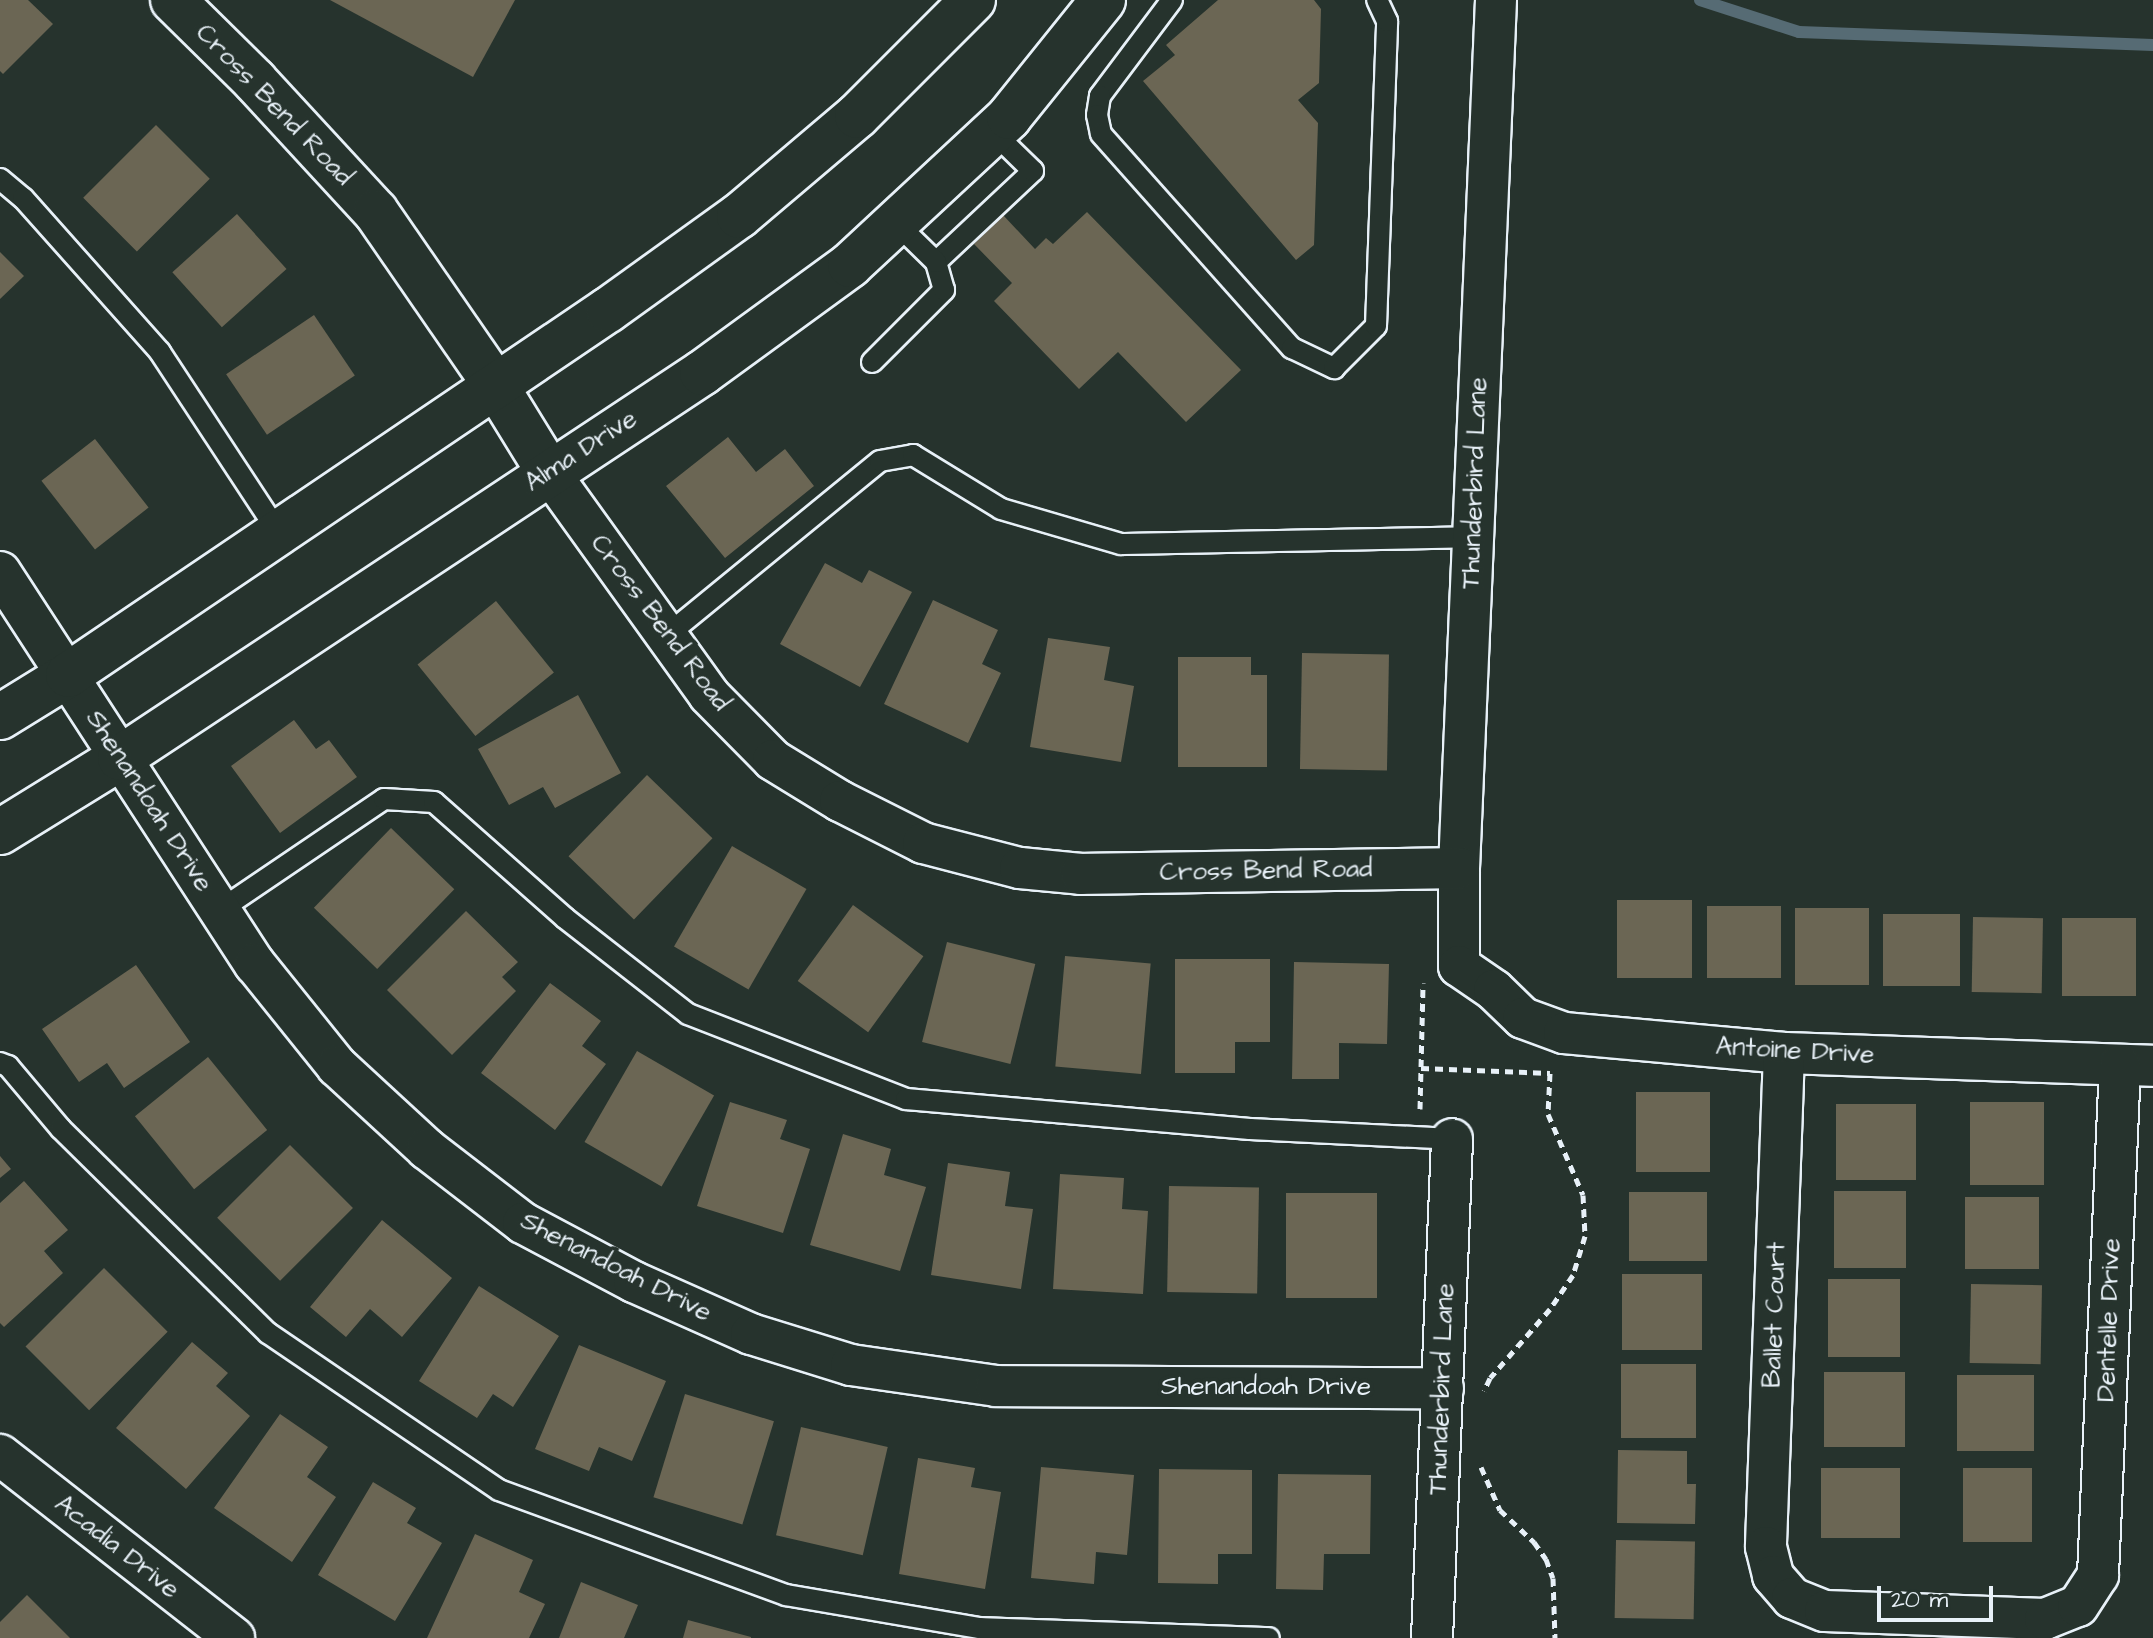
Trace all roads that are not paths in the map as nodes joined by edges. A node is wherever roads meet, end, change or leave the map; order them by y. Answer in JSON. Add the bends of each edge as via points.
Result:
{"nodes":[{"id":1,"x":173,"y":0,"type":"edge"},
{"id":2,"x":973,"y":0,"type":"edge"},
{"id":3,"x":1103,"y":0,"type":"edge"},
{"id":4,"x":1172,"y":0,"type":"edge"},
{"id":5,"x":1377,"y":0,"type":"edge"},
{"id":6,"x":1496,"y":0,"type":"edge"},
{"id":7,"x":993,"y":132,"type":"junction"},
{"id":8,"x":0,"y":179,"type":"edge"},
{"id":9,"x":896,"y":223,"type":"junction"},
{"id":10,"x":936,"y":262,"type":"junction"},
{"id":11,"x":872,"y":362,"type":"dead end"},
{"id":12,"x":496,"y":386,"type":"junction"},
{"id":13,"x":549,"y":472,"type":"junction"},
{"id":14,"x":279,"y":533,"type":"junction"},
{"id":15,"x":1473,"y":537,"type":"junction"},
{"id":16,"x":0,"y":572,"type":"edge"},
{"id":17,"x":666,"y":636,"type":"junction"},
{"id":18,"x":68,"y":675,"type":"junction"},
{"id":19,"x":0,"y":717,"type":"edge"},
{"id":20,"x":120,"y":758,"type":"junction"},
{"id":21,"x":0,"y":832,"type":"edge"},
{"id":22,"x":1459,"y":868,"type":"junction"},
{"id":23,"x":220,"y":910,"type":"junction"},
{"id":24,"x":1441,"y":971,"type":"joint"},
{"id":25,"x":1784,"y":1053,"type":"junction"},
{"id":26,"x":0,"y":1063,"type":"edge"},
{"id":27,"x":2137,"y":1065,"type":"edge"},
{"id":28,"x":1452,"y":1139,"type":"joint"},
{"id":29,"x":1461,"y":1395,"type":"junction"},
{"id":30,"x":0,"y":1455,"type":"edge"},
{"id":31,"x":2098,"y":1575,"type":"joint"},
{"id":32,"x":234,"y":1638,"type":"edge"},
{"id":33,"x":1269,"y":1638,"type":"edge"},
{"id":34,"x":1432,"y":1638,"type":"edge"}],
"edges":[{"from":1,"to":12,"type":"main road","name":"Cross Bend Road","via":[[376,212]]},
{"from":2,"to":12,"type":"main road","via":[[857,116],[739,216]]},
{"from":3,"to":7,"type":"main road","name":"Alma Drive"},
{"from":4,"to":5,"type":"lane","via":[[1100,96],[1101,134],[1292,348],[1334,368],[1376,326],[1387,21]]},
{"from":6,"to":15,"type":"street","name":"Thunderbird Lane"},
{"from":7,"to":9,"type":"main road","name":"Alma Drive"},
{"from":7,"to":10,"type":"lane","via":[[1033,171]]},
{"from":8,"to":14,"type":"lane","via":[[160,352]]},
{"from":9,"to":10,"type":"lane"},
{"from":9,"to":13,"type":"main road","name":"Alma Drive","via":[[850,265],[702,373]]},
{"from":10,"to":11,"type":"lane","via":[[944,290]]},
{"from":12,"to":13,"type":"main road","name":"Cross Bend Road"},
{"from":12,"to":14,"type":"main road"},
{"from":13,"to":17,"type":"street","name":"Cross Bend Road"},
{"from":13,"to":20,"type":"main road","name":"Alma Drive"},
{"from":14,"to":18,"type":"main road"},
{"from":15,"to":17,"type":"lane","via":[[1121,544],[1001,509],[913,455],[880,461]]},
{"from":15,"to":22,"type":"street","name":"Thunderbird Lane"},
{"from":16,"to":18,"type":"street","name":"Shenandoah Drive"},
{"from":17,"to":22,"type":"street","name":"Cross Bend Road","via":[[709,695],[773,760],[923,843],[1020,868],[1081,874]]},
{"from":18,"to":19,"type":"main road"},
{"from":18,"to":20,"type":"street","name":"Shenandoah Drive"},
{"from":20,"to":21,"type":"main road","name":"Alma Drive"},
{"from":20,"to":23,"type":"street","name":"Shenandoah Drive"},
{"from":22,"to":24,"type":"street","name":"Thunderbird Lane"},
{"from":23,"to":28,"type":"lane","via":[[384,799],[434,802],[565,918],[688,1014],[906,1099],[1250,1129]]},
{"from":23,"to":29,"type":"street","name":"Shenandoah Drive","via":[[255,964],[337,1066],[427,1149],[523,1223],[634,1282],[751,1334],[851,1365],[996,1386]]},
{"from":24,"to":25,"type":"street","name":"Antoine Drive","via":[[1494,990],[1523,1018],[1564,1033]]},
{"from":25,"to":27,"type":"street","name":"Antoine Drive"},
{"from":25,"to":31,"type":"street","name":"Ballet Court","via":[[1766,1547],[1773,1576],[1792,1598],[1825,1611],[2045,1619],[2078,1606]]},
{"from":26,"to":33,"type":"lane","via":[[268,1333],[499,1490],[786,1595],[980,1628]]},
{"from":27,"to":31,"type":"street","name":"Dentelle Drive"},
{"from":28,"to":29,"type":"street","name":"Thunderbird Lane"},
{"from":29,"to":34,"type":"street","name":"Thunderbird Lane"},
{"from":30,"to":32,"type":"street","name":"Acadia Drive"}]}
